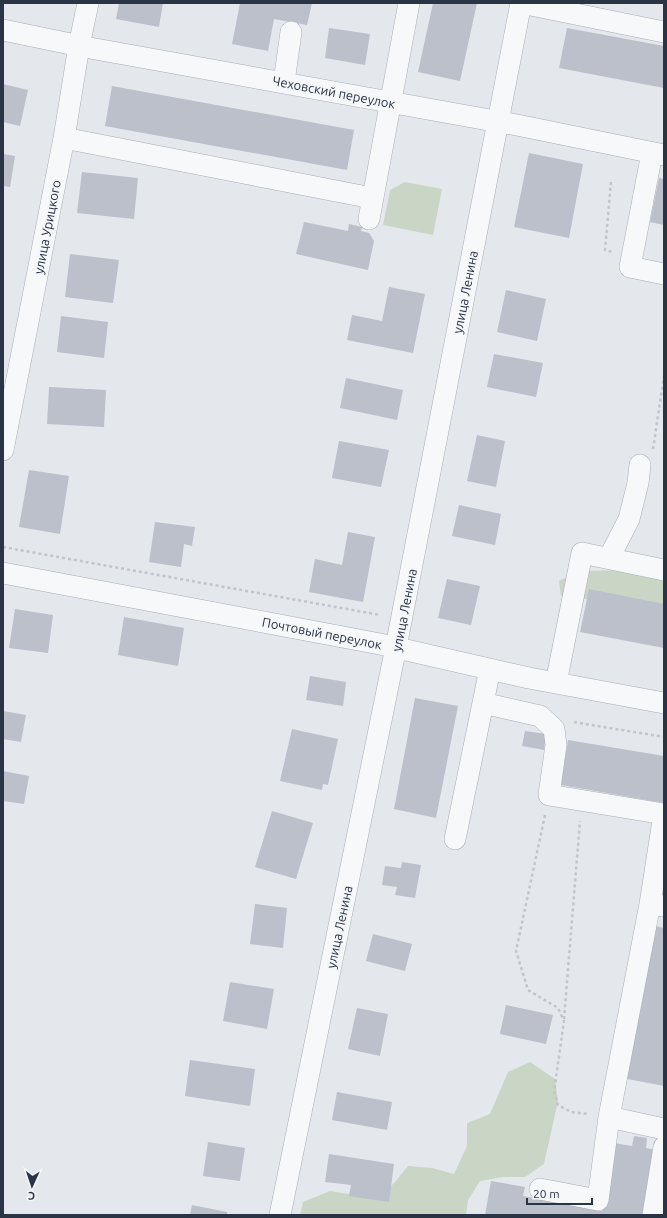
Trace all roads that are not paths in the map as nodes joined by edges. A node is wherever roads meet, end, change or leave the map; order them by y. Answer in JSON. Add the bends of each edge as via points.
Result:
{"nodes":[{"id":1,"x":88,"y":3,"type":"edge"},
{"id":2,"x":409,"y":3,"type":"edge"},
{"id":3,"x":521,"y":3,"type":"edge"},
{"id":4,"x":3,"y":30,"type":"edge"},
{"id":5,"x":291,"y":32,"type":"dead end"},
{"id":6,"x":664,"y":32,"type":"edge"},
{"id":7,"x":79,"y":46,"type":"junction"},
{"id":8,"x":284,"y":82,"type":"junction"},
{"id":9,"x":392,"y":103,"type":"junction"},
{"id":10,"x":498,"y":121,"type":"junction"},
{"id":11,"x":64,"y":138,"type":"junction"},
{"id":12,"x":658,"y":154,"type":"edge"},
{"id":13,"x":372,"y":198,"type":"junction"},
{"id":14,"x":368,"y":219,"type":"dead end"},
{"id":15,"x":664,"y":274,"type":"edge"},
{"id":16,"x":3,"y":450,"type":"edge"},
{"id":17,"x":640,"y":465,"type":"dead end"},
{"id":18,"x":609,"y":558,"type":"junction"},
{"id":19,"x":664,"y":570,"type":"edge"},
{"id":20,"x":3,"y":573,"type":"edge"},
{"id":21,"x":396,"y":648,"type":"junction"},
{"id":22,"x":490,"y":669,"type":"junction"},
{"id":23,"x":556,"y":683,"type":"junction"},
{"id":24,"x":483,"y":703,"type":"junction"},
{"id":25,"x":664,"y":703,"type":"edge"},
{"id":26,"x":455,"y":839,"type":"dead end"},
{"id":27,"x":657,"y":905,"type":"edge"},
{"id":28,"x":609,"y":1117,"type":"junction"},
{"id":29,"x":664,"y":1129,"type":"edge"},
{"id":30,"x":664,"y":1147,"type":"edge"},
{"id":31,"x":540,"y":1189,"type":"dead end"},
{"id":32,"x":280,"y":1215,"type":"edge"},
{"id":33,"x":653,"y":1215,"type":"edge"}],
"edges":[{"from":1,"to":7,"type":"street","name":"улица Урицкого"},
{"from":2,"to":9,"type":"street"},
{"from":3,"to":6,"type":"street"},
{"from":3,"to":10,"type":"street","name":"улица Ленина"},
{"from":4,"to":7,"type":"street","name":"Чеховский переулок"},
{"from":5,"to":8,"type":"street"},
{"from":7,"to":8,"type":"street","name":"Чеховский переулок"},
{"from":7,"to":11,"type":"street","name":"улица Урицкого"},
{"from":8,"to":9,"type":"street","name":"Чеховский переулок"},
{"from":9,"to":10,"type":"street","name":"Чеховский переулок"},
{"from":9,"to":13,"type":"street"},
{"from":10,"to":12,"type":"street","name":"Чеховский переулок"},
{"from":10,"to":21,"type":"street","name":"улица Ленина"},
{"from":11,"to":13,"type":"street"},
{"from":11,"to":16,"type":"street","name":"улица Урицкого"},
{"from":12,"to":15,"type":"street","via":[[630,267]]},
{"from":13,"to":14,"type":"street"},
{"from":17,"to":18,"type":"street","via":[[629,519]]},
{"from":18,"to":19,"type":"street"},
{"from":18,"to":23,"type":"street","via":[[582,553]]},
{"from":20,"to":21,"type":"street","name":"Почтовый переулок"},
{"from":21,"to":22,"type":"street","name":"Почтовый переулок"},
{"from":21,"to":32,"type":"street","name":"улица Ленина"},
{"from":22,"to":23,"type":"street","name":"Почтовый переулок"},
{"from":22,"to":24,"type":"street"},
{"from":23,"to":25,"type":"street","name":"Почтовый переулок"},
{"from":24,"to":26,"type":"street"},
{"from":24,"to":27,"type":"street","via":[[540,716],[554,729],[556,745],[549,795],[664,814]]},
{"from":27,"to":28,"type":"street"},
{"from":28,"to":29,"type":"street"},
{"from":28,"to":31,"type":"street","via":[[598,1200]]},
{"from":30,"to":33,"type":"street"}]}
